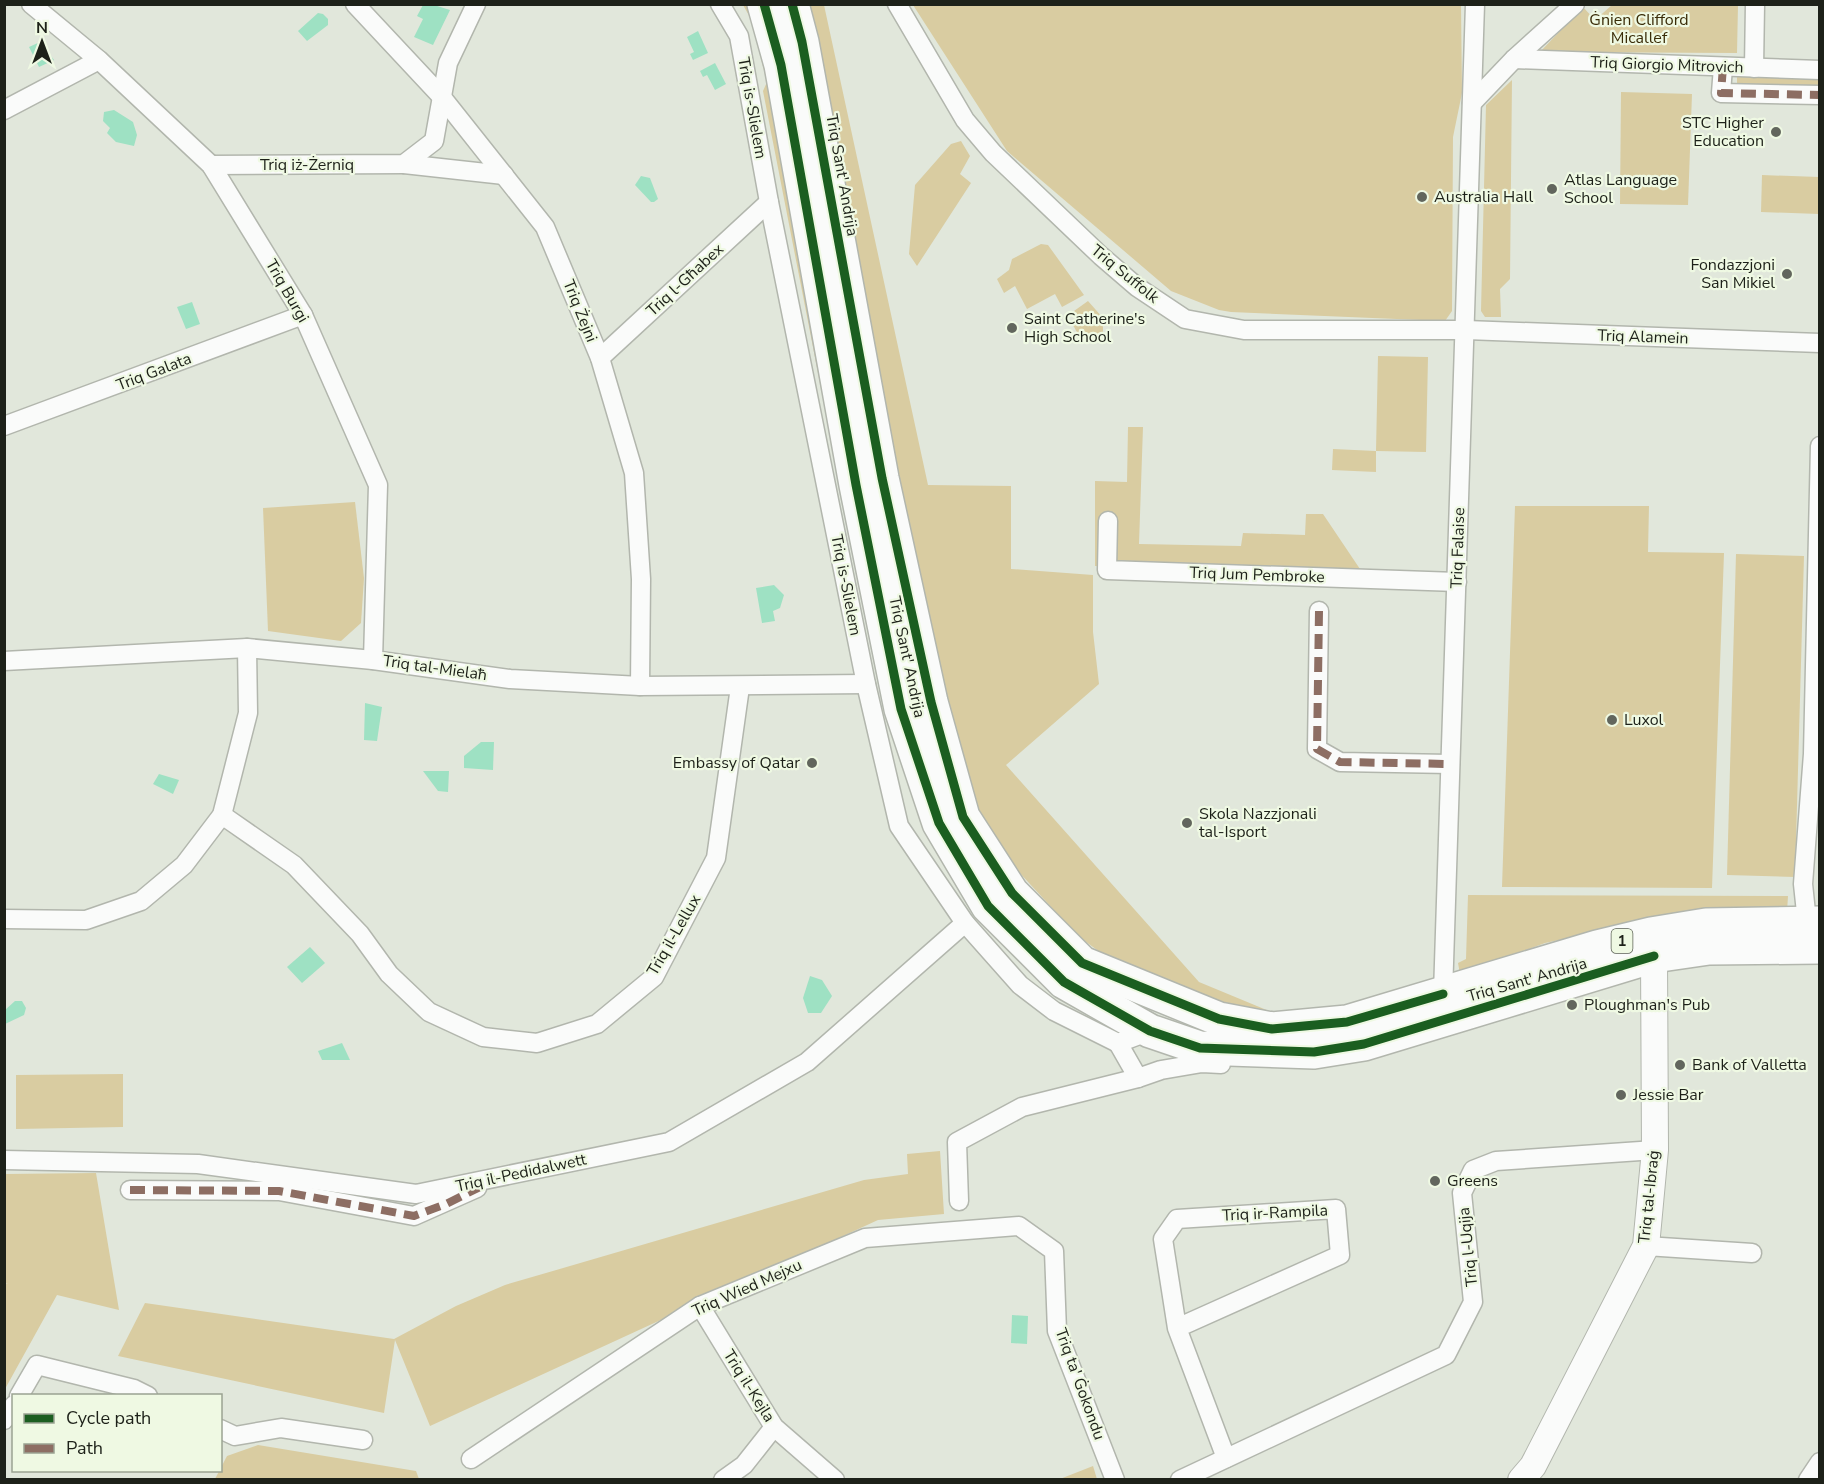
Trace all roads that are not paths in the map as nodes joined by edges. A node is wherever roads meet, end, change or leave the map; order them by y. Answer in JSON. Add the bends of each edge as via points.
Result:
{"nodes":[{"id":1,"x":31,"y":4,"type":"edge"},
{"id":2,"x":355,"y":4,"type":"edge"},
{"id":3,"x":476,"y":4,"type":"edge"},
{"id":4,"x":720,"y":4,"type":"edge"},
{"id":5,"x":764,"y":4,"type":"edge"},
{"id":6,"x":792,"y":4,"type":"edge"},
{"id":7,"x":897,"y":4,"type":"edge"},
{"id":8,"x":1475,"y":4,"type":"edge"},
{"id":9,"x":1575,"y":4,"type":"edge"},
{"id":10,"x":1755,"y":4,"type":"edge"},
{"id":11,"x":1514,"y":59,"type":"junction"},
{"id":12,"x":99,"y":60,"type":"junction"},
{"id":13,"x":1723,"y":67,"type":"junction"},
{"id":14,"x":1754,"y":68,"type":"junction"},
{"id":15,"x":1820,"y":70,"type":"edge"},
{"id":16,"x":1820,"y":95,"type":"edge"},
{"id":17,"x":441,"y":96,"type":"junction"},
{"id":18,"x":1472,"y":103,"type":"junction"},
{"id":19,"x":4,"y":110,"type":"edge"},
{"id":20,"x":404,"y":164,"type":"junction"},
{"id":21,"x":211,"y":165,"type":"junction"},
{"id":22,"x":504,"y":175,"type":"junction"},
{"id":23,"x":769,"y":202,"type":"junction"},
{"id":24,"x":303,"y":315,"type":"junction"},
{"id":25,"x":1466,"y":330,"type":"junction"},
{"id":26,"x":1820,"y":343,"type":"edge"},
{"id":27,"x":600,"y":358,"type":"junction"},
{"id":28,"x":4,"y":426,"type":"edge"},
{"id":29,"x":1820,"y":446,"type":"edge"},
{"id":30,"x":1108,"y":521,"type":"dead end"},
{"id":31,"x":1457,"y":582,"type":"junction"},
{"id":32,"x":1319,"y":611,"type":"dead end"},
{"id":33,"x":247,"y":648,"type":"junction"},
{"id":34,"x":373,"y":660,"type":"junction"},
{"id":35,"x":4,"y":662,"type":"edge"},
{"id":36,"x":866,"y":684,"type":"junction"},
{"id":37,"x":640,"y":686,"type":"junction"},
{"id":38,"x":740,"y":687,"type":"junction"},
{"id":39,"x":1450,"y":764,"type":"junction"},
{"id":40,"x":222,"y":815,"type":"junction"},
{"id":41,"x":4,"y":919,"type":"edge"},
{"id":42,"x":965,"y":923,"type":"junction"},
{"id":43,"x":1815,"y":931,"type":"edge"},
{"id":44,"x":1654,"y":956,"type":"junction"},
{"id":45,"x":1443,"y":994,"type":"junction"},
{"id":46,"x":1150,"y":1031,"type":"junction"},
{"id":47,"x":1118,"y":1043,"type":"junction"},
{"id":48,"x":1314,"y":1052,"type":"junction"},
{"id":49,"x":1138,"y":1078,"type":"junction"},
{"id":50,"x":1655,"y":1150,"type":"junction"},
{"id":51,"x":4,"y":1160,"type":"edge"},
{"id":52,"x":496,"y":1179,"type":"junction"},
{"id":53,"x":130,"y":1190,"type":"dead end"},
{"id":54,"x":959,"y":1201,"type":"dead end"},
{"id":55,"x":1646,"y":1246,"type":"junction"},
{"id":56,"x":1054,"y":1251,"type":"joint"},
{"id":57,"x":1752,"y":1253,"type":"dead end"},
{"id":58,"x":700,"y":1306,"type":"junction"},
{"id":59,"x":1177,"y":1328,"type":"junction"},
{"id":60,"x":20,"y":1394,"type":"edge"},
{"id":61,"x":146,"y":1394,"type":"edge"},
{"id":62,"x":774,"y":1427,"type":"junction"},
{"id":63,"x":222,"y":1430,"type":"edge"},
{"id":64,"x":363,"y":1440,"type":"dead end"},
{"id":65,"x":1226,"y":1458,"type":"junction"},
{"id":66,"x":471,"y":1459,"type":"dead end"},
{"id":67,"x":1820,"y":1462,"type":"edge"},
{"id":68,"x":723,"y":1479,"type":"edge"},
{"id":69,"x":836,"y":1479,"type":"edge"},
{"id":70,"x":1115,"y":1479,"type":"edge"},
{"id":71,"x":1180,"y":1479,"type":"edge"},
{"id":72,"x":1521,"y":1479,"type":"edge"},
{"id":73,"x":1808,"y":1479,"type":"edge"}],
"edges":[{"from":1,"to":12,"type":"street","name":"Triq Burgi"},
{"from":2,"to":17,"type":"street","name":"Triq Żejni"},
{"from":3,"to":17,"type":"street","via":[[448,63]]},
{"from":4,"to":23,"type":"street","name":"Triq is-Slielem","via":[[739,36]]},
{"from":5,"to":46,"type":"highway","name":"Triq Sant' Andrija","number":"1","via":[[781,65],[856,485],[901,709],[939,823],[987,906],[1055,974]]},
{"from":6,"to":45,"type":"highway","name":"Triq Sant' Andrija","number":"1","via":[[805,53],[882,478],[931,702],[963,817],[1012,893],[1082,963],[1219,1019],[1272,1029],[1347,1022]]},
{"from":7,"to":25,"type":"street","name":"Triq Suffolk","via":[[964,120],[993,153],[1137,287],[1185,319],[1244,330]]},
{"from":8,"to":18,"type":"street","name":"Triq Falaise"},
{"from":9,"to":11,"type":"street"},
{"from":10,"to":14,"type":"street"},
{"from":11,"to":13,"type":"street","name":"Triq Giorgio Mitrovich"},
{"from":11,"to":18,"type":"street"},
{"from":12,"to":19,"type":"street"},
{"from":12,"to":21,"type":"street","name":"Triq Burgi"},
{"from":13,"to":14,"type":"street","name":"Triq Giorgio Mitrovich"},
{"from":13,"to":16,"type":"street","via":[[1721,93]]},
{"from":14,"to":15,"type":"street","name":"Triq Giorgio Mitrovich"},
{"from":17,"to":20,"type":"street","via":[[434,141]]},
{"from":17,"to":22,"type":"street","name":"Triq Żejni"},
{"from":18,"to":25,"type":"street","name":"Triq Falaise"},
{"from":20,"to":21,"type":"street","name":"Triq iż-Żerniq"},
{"from":20,"to":22,"type":"street","name":"Triq iż-Żerniq"},
{"from":21,"to":24,"type":"street","name":"Triq Burgi"},
{"from":22,"to":27,"type":"street","name":"Triq Żejni","via":[[545,226]]},
{"from":23,"to":27,"type":"street","name":"Triq l-Għabex"},
{"from":23,"to":36,"type":"street","name":"Triq is-Slielem"},
{"from":24,"to":28,"type":"street","name":"Triq Galata"},
{"from":24,"to":34,"type":"street","name":"Triq Burgi","via":[[378,484]]},
{"from":25,"to":26,"type":"street","name":"Triq Alamein"},
{"from":25,"to":31,"type":"street","name":"Triq Falaise"},
{"from":27,"to":37,"type":"street","name":"Triq Żejni","via":[[634,473],[641,579]]},
{"from":29,"to":43,"type":"street","via":[[1813,754],[1803,884]]},
{"from":30,"to":31,"type":"street","name":"Triq Jum Pembroke","via":[[1107,570]]},
{"from":31,"to":39,"type":"street","name":"Triq Falaise"},
{"from":32,"to":39,"type":"street","via":[[1317,749],[1340,762]]},
{"from":33,"to":34,"type":"street","name":"Triq tal-Mielaħ"},
{"from":33,"to":35,"type":"street","name":"Triq tal-Mielaħ"},
{"from":33,"to":40,"type":"street","via":[[248,714]]},
{"from":34,"to":37,"type":"street","name":"Triq tal-Mielaħ","via":[[510,679]]},
{"from":36,"to":38,"type":"street","name":"Triq tal-Mielaħ"},
{"from":36,"to":42,"type":"street","name":"Triq is-Slielem","via":[[899,826]]},
{"from":37,"to":38,"type":"street","name":"Triq tal-Mielaħ"},
{"from":38,"to":40,"type":"street","name":"Triq il-Lellux","via":[[716,858],[659,968],[597,1024],[537,1043],[483,1036],[429,1012],[389,975],[360,934],[294,865]]},
{"from":39,"to":45,"type":"street","name":"Triq Falaise"},
{"from":40,"to":41,"type":"street","via":[[184,866],[141,901],[87,920]]},
{"from":42,"to":47,"type":"street","name":"Triq is-Slielem","via":[[1028,991],[1054,1011]]},
{"from":42,"to":52,"type":"street","name":"Triq il-Pedidalwett","via":[[807,1062],[669,1142]]},
{"from":43,"to":44,"type":"highway","name":"Triq Sant' Andrija","number":"1"},
{"from":43,"to":45,"type":"highway","name":"Triq Sant' Andrija","number":"1","via":[[1706,925],[1651,934],[1597,946]]},
{"from":44,"to":48,"type":"highway","name":"Triq Sant' Andrija","number":"1","via":[[1364,1044]]},
{"from":44,"to":50,"type":"main road","name":"Triq tal-Ibraġ"},
{"from":46,"to":47,"type":"street"},
{"from":46,"to":48,"type":"highway","name":"Triq Sant' Andrija","number":"1","via":[[1200,1048]]},
{"from":47,"to":49,"type":"street"},
{"from":48,"to":49,"type":"street","via":[[1263,1066],[1202,1064]]},
{"from":49,"to":54,"type":"street","via":[[1022,1107],[957,1142]]},
{"from":50,"to":55,"type":"main road","name":"Triq tal-Ibraġ"},
{"from":50,"to":65,"type":"street","name":"Triq l-Uqija","via":[[1496,1161],[1473,1170],[1462,1193],[1473,1302],[1446,1355]]},
{"from":51,"to":52,"type":"street","name":"Triq il-Pedidalwett","via":[[198,1164],[416,1194]]},
{"from":52,"to":53,"type":"street","via":[[414,1216],[279,1191]]},
{"from":55,"to":57,"type":"street"},
{"from":55,"to":72,"type":"main road","name":"Triq tal-Ibraġ","via":[[1533,1466]]},
{"from":56,"to":58,"type":"street","name":"Triq Wied Mejxu","via":[[1019,1226],[865,1238]]},
{"from":56,"to":70,"type":"street","name":"Triq ta' Ġokondu","via":[[1057,1331]]},
{"from":58,"to":62,"type":"street","name":"Triq il-Kejla"},
{"from":58,"to":66,"type":"street","name":"Triq Wied Mejxu"},
{"from":59,"to":59,"type":"street","name":"Triq ir-Rampila","via":[[1163,1239],[1177,1219],[1336,1209],[1340,1255]]},
{"from":59,"to":65,"type":"street","name":"Triq ir-Rampila"},
{"from":60,"to":61,"type":"street","via":[[38,1365]]},
{"from":62,"to":68,"type":"street","via":[[744,1465]]},
{"from":62,"to":69,"type":"street","name":"Triq il-Kejla"},
{"from":63,"to":64,"type":"street","via":[[235,1436],[281,1428]]},
{"from":65,"to":71,"type":"street","name":"Triq l-Uqija"},
{"from":67,"to":73,"type":"street"}]}
